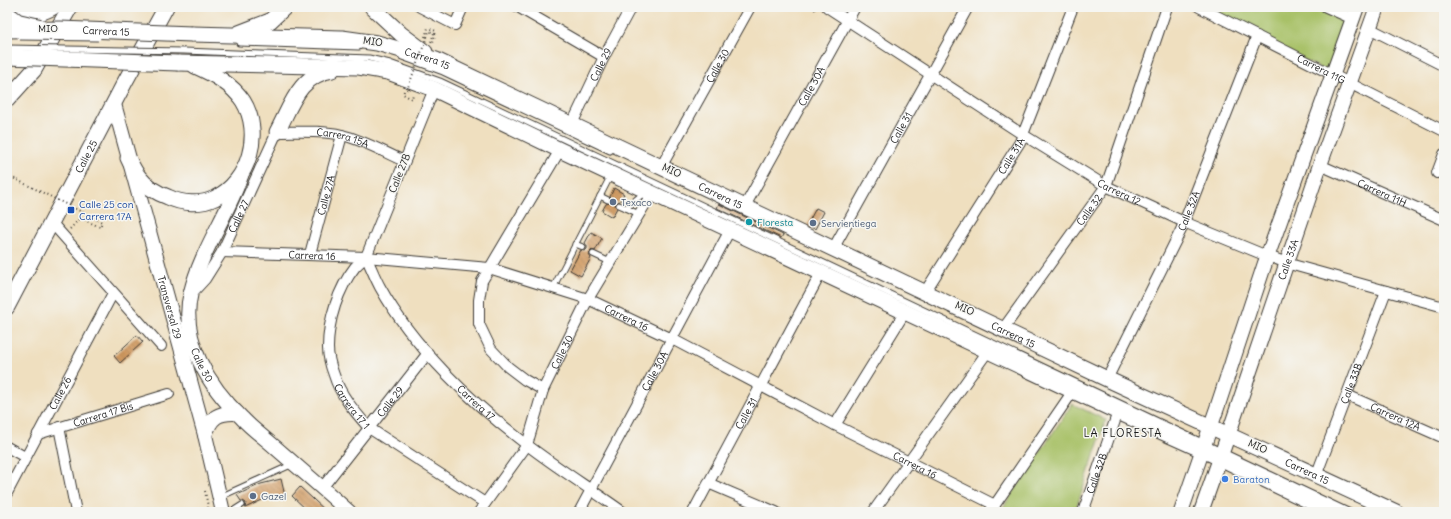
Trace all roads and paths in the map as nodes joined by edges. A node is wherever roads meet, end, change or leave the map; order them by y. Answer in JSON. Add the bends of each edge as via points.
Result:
{"nodes":[{"id":1,"x":53,"y":7,"type":"edge"},
{"id":2,"x":70,"y":7,"type":"edge"},
{"id":3,"x":166,"y":7,"type":"edge"},
{"id":4,"x":285,"y":7,"type":"edge"},
{"id":5,"x":372,"y":7,"type":"edge"},
{"id":6,"x":420,"y":7,"type":"edge"},
{"id":7,"x":463,"y":7,"type":"edge"},
{"id":8,"x":518,"y":7,"type":"edge"},
{"id":9,"x":631,"y":7,"type":"edge"},
{"id":10,"x":750,"y":7,"type":"edge"},
{"id":11,"x":827,"y":7,"type":"edge"},
{"id":12,"x":855,"y":7,"type":"edge"},
{"id":13,"x":968,"y":7,"type":"edge"},
{"id":14,"x":1073,"y":7,"type":"edge"},
{"id":15,"x":1167,"y":7,"type":"edge"},
{"id":16,"x":1199,"y":7,"type":"edge"},
{"id":17,"x":1326,"y":7,"type":"edge"},
{"id":18,"x":1377,"y":7,"type":"edge"},
{"id":19,"x":7,"y":13,"type":"edge"},
{"id":20,"x":1355,"y":13,"type":"edge"},
{"id":21,"x":7,"y":18,"type":"edge"},
{"id":22,"x":848,"y":21,"type":"junction"},
{"id":23,"x":1369,"y":28,"type":"junction"},
{"id":24,"x":60,"y":29,"type":"junction"},
{"id":25,"x":11,"y":34,"type":"edge"},
{"id":26,"x":1257,"y":36,"type":"junction"},
{"id":27,"x":107,"y":38,"type":"dead end"},
{"id":28,"x":139,"y":39,"type":"dead end"},
{"id":29,"x":233,"y":39,"type":"junction"},
{"id":30,"x":155,"y":40,"type":"dead end"},
{"id":31,"x":432,"y":44,"type":"dead end"},
{"id":32,"x":7,"y":48,"type":"edge"},
{"id":33,"x":365,"y":48,"type":"dead end"},
{"id":34,"x":382,"y":51,"type":"dead end"},
{"id":35,"x":7,"y":57,"type":"edge"},
{"id":36,"x":604,"y":57,"type":"junction"},
{"id":37,"x":183,"y":59,"type":"junction"},
{"id":38,"x":436,"y":60,"type":"junction"},
{"id":39,"x":1444,"y":66,"type":"edge"},
{"id":40,"x":349,"y":67,"type":"junction"},
{"id":41,"x":1332,"y":74,"type":"junction"},
{"id":42,"x":931,"y":75,"type":"junction"},
{"id":43,"x":1349,"y":83,"type":"junction"},
{"id":44,"x":434,"y":89,"type":"junction"},
{"id":45,"x":407,"y":90,"type":"dead end"},
{"id":46,"x":7,"y":100,"type":"edge"},
{"id":47,"x":114,"y":104,"type":"junction"},
{"id":48,"x":572,"y":124,"type":"junction"},
{"id":49,"x":1444,"y":131,"type":"edge"},
{"id":50,"x":277,"y":132,"type":"junction"},
{"id":51,"x":1022,"y":134,"type":"junction"},
{"id":52,"x":342,"y":135,"type":"junction"},
{"id":53,"x":560,"y":150,"type":"junction"},
{"id":54,"x":1444,"y":154,"type":"edge"},
{"id":55,"x":618,"y":155,"type":"dead end"},
{"id":56,"x":128,"y":158,"type":"junction"},
{"id":57,"x":404,"y":161,"type":"junction"},
{"id":58,"x":1320,"y":165,"type":"junction"},
{"id":59,"x":661,"y":166,"type":"junction"},
{"id":60,"x":244,"y":170,"type":"junction"},
{"id":61,"x":1437,"y":173,"type":"dead end"},
{"id":62,"x":611,"y":174,"type":"junction"},
{"id":63,"x":7,"y":175,"type":"edge"},
{"id":64,"x":1106,"y":186,"type":"junction"},
{"id":65,"x":649,"y":192,"type":"junction"},
{"id":66,"x":600,"y":196,"type":"junction"},
{"id":67,"x":608,"y":200,"type":"dead end"},
{"id":68,"x":619,"y":205,"type":"dead end"},
{"id":69,"x":745,"y":206,"type":"junction"},
{"id":70,"x":626,"y":208,"type":"junction"},
{"id":71,"x":639,"y":214,"type":"junction"},
{"id":72,"x":1444,"y":220,"type":"edge"},
{"id":73,"x":51,"y":222,"type":"junction"},
{"id":74,"x":1184,"y":222,"type":"junction"},
{"id":75,"x":730,"y":230,"type":"junction"},
{"id":76,"x":64,"y":236,"type":"junction"},
{"id":77,"x":576,"y":244,"type":"junction"},
{"id":78,"x":582,"y":247,"type":"dead end"},
{"id":79,"x":833,"y":249,"type":"junction"},
{"id":80,"x":222,"y":252,"type":"junction"},
{"id":81,"x":310,"y":254,"type":"junction"},
{"id":82,"x":593,"y":254,"type":"dead end"},
{"id":83,"x":1267,"y":256,"type":"junction"},
{"id":84,"x":366,"y":257,"type":"junction"},
{"id":85,"x":610,"y":262,"type":"junction"},
{"id":86,"x":1286,"y":263,"type":"junction"},
{"id":87,"x":489,"y":268,"type":"junction"},
{"id":88,"x":821,"y":273,"type":"junction"},
{"id":89,"x":553,"y":288,"type":"junction"},
{"id":90,"x":1386,"y":291,"type":"junction"},
{"id":91,"x":925,"y":292,"type":"junction"},
{"id":92,"x":113,"y":293,"type":"junction"},
{"id":93,"x":190,"y":294,"type":"junction"},
{"id":94,"x":588,"y":299,"type":"junction"},
{"id":95,"x":7,"y":306,"type":"edge"},
{"id":96,"x":1444,"y":307,"type":"edge"},
{"id":97,"x":905,"y":312,"type":"junction"},
{"id":98,"x":960,"y":316,"type":"dead end"},
{"id":99,"x":1003,"y":329,"type":"junction"},
{"id":100,"x":672,"y":339,"type":"junction"},
{"id":101,"x":161,"y":346,"type":"dead end"},
{"id":102,"x":988,"y":351,"type":"junction"},
{"id":103,"x":428,"y":353,"type":"junction"},
{"id":104,"x":1107,"y":379,"type":"junction"},
{"id":105,"x":761,"y":387,"type":"junction"},
{"id":106,"x":544,"y":390,"type":"junction"},
{"id":107,"x":1073,"y":391,"type":"junction"},
{"id":108,"x":169,"y":394,"type":"dead end"},
{"id":109,"x":1347,"y":395,"type":"junction"},
{"id":110,"x":1118,"y":412,"type":"junction"},
{"id":111,"x":237,"y":413,"type":"junction"},
{"id":112,"x":1175,"y":417,"type":"dead end"},
{"id":113,"x":835,"y":426,"type":"junction"},
{"id":114,"x":59,"y":427,"type":"junction"},
{"id":115,"x":369,"y":428,"type":"junction"},
{"id":116,"x":38,"y":434,"type":"junction"},
{"id":117,"x":205,"y":435,"type":"junction"},
{"id":118,"x":1444,"y":438,"type":"edge"},
{"id":119,"x":1216,"y":440,"type":"junction"},
{"id":120,"x":527,"y":445,"type":"junction"},
{"id":121,"x":7,"y":447,"type":"edge"},
{"id":122,"x":26,"y":457,"type":"junction"},
{"id":123,"x":908,"y":463,"type":"junction"},
{"id":124,"x":294,"y":464,"type":"junction"},
{"id":125,"x":1316,"y":476,"type":"junction"},
{"id":126,"x":708,"y":483,"type":"junction"},
{"id":127,"x":322,"y":488,"type":"junction"},
{"id":128,"x":592,"y":490,"type":"junction"},
{"id":129,"x":7,"y":493,"type":"edge"},
{"id":130,"x":219,"y":497,"type":"junction"},
{"id":131,"x":485,"y":503,"type":"junction"},
{"id":132,"x":242,"y":505,"type":"dead end"},
{"id":133,"x":1308,"y":507,"type":"edge"},
{"id":134,"x":992,"y":509,"type":"edge"},
{"id":135,"x":76,"y":512,"type":"edge"},
{"id":136,"x":223,"y":512,"type":"edge"},
{"id":137,"x":231,"y":512,"type":"edge"},
{"id":138,"x":349,"y":512,"type":"edge"},
{"id":139,"x":479,"y":512,"type":"edge"},
{"id":140,"x":579,"y":512,"type":"edge"},
{"id":141,"x":623,"y":512,"type":"edge"},
{"id":142,"x":693,"y":512,"type":"edge"},
{"id":143,"x":776,"y":512,"type":"edge"},
{"id":144,"x":873,"y":512,"type":"edge"},
{"id":145,"x":1082,"y":512,"type":"edge"},
{"id":146,"x":1181,"y":512,"type":"edge"},
{"id":147,"x":1201,"y":512,"type":"edge"},
{"id":148,"x":1332,"y":512,"type":"edge"},
{"id":149,"x":1350,"y":512,"type":"edge"},
{"id":150,"x":1396,"y":512,"type":"edge"}],
"edges":[{"from":1,"to":21,"type":"main road","via":[[25,17]]},
{"from":2,"to":46,"type":"main road","via":[[34,70]]},
{"from":3,"to":47,"type":"main road","name":"Calle 25"},
{"from":4,"to":29,"type":"main road","via":[[270,21]]},
{"from":5,"to":38,"type":"main road","via":[[401,34]]},
{"from":6,"to":7,"type":"street","via":[[455,25]]},
{"from":8,"to":36,"type":"street"},
{"from":9,"to":36,"type":"street","name":"Calle 29"},
{"from":10,"to":59,"type":"street","name":"Calle 30"},
{"from":11,"to":22,"type":"street","name":"Carrera 12"},
{"from":12,"to":22,"type":"street","name":"Calle 30A"},
{"from":13,"to":42,"type":"street","name":"Calle 31"},
{"from":14,"to":51,"type":"street","name":"Calle 31A"},
{"from":15,"to":64,"type":"street","name":"Calle 32"},
{"from":16,"to":26,"type":"street","name":"Carrera 11G"},
{"from":17,"to":20,"type":"street"},
{"from":18,"to":23,"type":"main road","name":"Calle 33A"},
{"from":19,"to":24,"type":"main road","bridge":true,"via":[[18,21]]},
{"from":20,"to":41,"type":"main road","name":"Calle 33A"},
{"from":22,"to":42,"type":"street","name":"Carrera 12"},
{"from":22,"to":69,"type":"street","name":"Calle 30A"},
{"from":23,"to":39,"type":"street"},
{"from":23,"to":43,"type":"main road","name":"Calle 33A"},
{"from":24,"to":25,"type":"main road","name":"Carrera 15","bridge":true},
{"from":24,"to":29,"type":"main road","name":"Carrera 15","bridge":true,"via":[[192,34]]},
{"from":25,"to":27,"type":"lane","name":"MIO","bridge":true},
{"from":26,"to":41,"type":"street","name":"Carrera 11G"},
{"from":26,"to":74,"type":"street","name":"Calle 32A"},
{"from":28,"to":30,"type":"lane"},
{"from":29,"to":33,"type":"lane","name":"MIO"},
{"from":29,"to":38,"type":"main road","name":"Carrera 15","via":[[342,38],[378,43]]},
{"from":31,"to":45,"type":"path","bridge":true,"via":[[436,31],[428,28],[424,39],[430,42],[434,32],[429,30],[427,37]]},
{"from":32,"to":37,"type":"lane","name":"MIO","bridge":true},
{"from":34,"to":55,"type":"lane","name":"MIO","via":[[443,72]]},
{"from":35,"to":37,"type":"main road","name":"Carrera 15","bridge":true},
{"from":36,"to":48,"type":"street","name":"Calle 29"},
{"from":37,"to":40,"type":"main road","name":"Carrera 15"},
{"from":37,"to":60,"type":"main road","via":[[219,78],[237,94],[247,109],[252,141]]},
{"from":37,"to":119,"type":"lane","name":"MIO","via":[[369,58],[440,81]]},
{"from":38,"to":48,"type":"main road","name":"Carrera 15"},
{"from":40,"to":44,"type":"main road","name":"Carrera 15","via":[[388,72]]},
{"from":40,"to":50,"type":"main road","via":[[320,72],[307,81]]},
{"from":41,"to":43,"type":"street","name":"Carrera 11G"},
{"from":41,"to":83,"type":"main road","name":"Calle 33A"},
{"from":42,"to":51,"type":"street","name":"Carrera 12"},
{"from":42,"to":79,"type":"street","name":"Calle 31"},
{"from":43,"to":49,"type":"street","name":"Carrera 11G"},
{"from":43,"to":58,"type":"main road","name":"Calle 33A"},
{"from":44,"to":53,"type":"main road","name":"Carrera 15"},
{"from":44,"to":57,"type":"street","name":"Calle 27B"},
{"from":47,"to":56,"type":"main road","name":"Transversal 29"},
{"from":47,"to":73,"type":"main road","name":"Calle 25"},
{"from":48,"to":59,"type":"main road","name":"Carrera 15"},
{"from":50,"to":52,"type":"street","name":"Carrera 15A","via":[[326,132]]},
{"from":50,"to":80,"type":"street","name":"Calle 27"},
{"from":51,"to":64,"type":"street","name":"Carrera 12"},
{"from":51,"to":91,"type":"street","name":"Calle 31A","via":[[1020,142]]},
{"from":52,"to":57,"type":"street","name":"Carrera 15A"},
{"from":52,"to":81,"type":"street","name":"Calle 27A"},
{"from":53,"to":62,"type":"main road","name":"Carrera 15"},
{"from":53,"to":87,"type":"street"},
{"from":54,"to":61,"type":"street"},
{"from":56,"to":60,"type":"main road","via":[[138,176],[148,186],[166,197],[187,203],[215,199],[230,187]]},
{"from":56,"to":117,"type":"main road","name":"Transversal 29"},
{"from":57,"to":84,"type":"street","name":"Calle 27B"},
{"from":58,"to":72,"type":"street","name":"Carrera 11H"},
{"from":58,"to":86,"type":"main road","name":"Calle 33A"},
{"from":59,"to":69,"type":"main road","name":"Carrera 15"},
{"from":60,"to":93,"type":"main road","name":"Calle 30","via":[[234,197],[202,260]]},
{"from":62,"to":65,"type":"main road","name":"Carrera 15"},
{"from":62,"to":66,"type":"lane"},
{"from":63,"to":76,"type":"path","bridge":true,"via":[[102,222],[100,227],[80,218]]},
{"from":64,"to":74,"type":"street","name":"Carrera 12"},
{"from":64,"to":99,"type":"street","name":"Calle 32"},
{"from":65,"to":70,"type":"lane"},
{"from":65,"to":71,"type":"street","name":"Calle 30"},
{"from":65,"to":75,"type":"main road","name":"Carrera 15"},
{"from":66,"to":67,"type":"lane"},
{"from":66,"to":77,"type":"lane"},
{"from":68,"to":70,"type":"lane"},
{"from":69,"to":79,"type":"main road","name":"Carrera 15"},
{"from":70,"to":71,"type":"lane"},
{"from":71,"to":85,"type":"street","name":"Calle 30"},
{"from":73,"to":76,"type":"street"},
{"from":73,"to":95,"type":"main road","name":"Calle 25"},
{"from":74,"to":83,"type":"street","name":"Carrera 12"},
{"from":74,"to":104,"type":"street","name":"Calle 32A"},
{"from":75,"to":88,"type":"main road","name":"Carrera 15"},
{"from":75,"to":100,"type":"street","name":"Calle 30A"},
{"from":76,"to":92,"type":"street"},
{"from":77,"to":78,"type":"lane"},
{"from":77,"to":89,"type":"lane"},
{"from":79,"to":91,"type":"main road","name":"Carrera 15"},
{"from":80,"to":81,"type":"street","name":"Carrera 16"},
{"from":80,"to":93,"type":"street","name":"Calle 27","via":[[205,279]]},
{"from":81,"to":84,"type":"street","name":"Carrera 16"},
{"from":82,"to":85,"type":"lane"},
{"from":83,"to":86,"type":"street","name":"Carrera 12"},
{"from":83,"to":119,"type":"main road","name":"Calle 33A"},
{"from":84,"to":87,"type":"street","name":"Carrera 16"},
{"from":84,"to":103,"type":"street","name":"Carrera 17","via":[[381,288]]},
{"from":84,"to":115,"type":"street","name":"Carrera 17 1","via":[[355,267],[340,293],[331,320],[328,348],[334,376],[345,398]]},
{"from":85,"to":94,"type":"street","name":"Calle 30"},
{"from":86,"to":90,"type":"street","name":"Carrera 12"},
{"from":86,"to":119,"type":"main road","name":"Calle 33A"},
{"from":87,"to":89,"type":"street","name":"Carrera 16"},
{"from":87,"to":106,"type":"street","via":[[482,281],[479,324],[491,349],[508,367]]},
{"from":88,"to":97,"type":"main road","name":"Carrera 15"},
{"from":88,"to":105,"type":"street","name":"Calle 31"},
{"from":89,"to":94,"type":"street","name":"Carrera 16"},
{"from":90,"to":96,"type":"street","name":"Carrera 12"},
{"from":90,"to":109,"type":"street","name":"Calle 33B"},
{"from":91,"to":99,"type":"main road","name":"Carrera 15"},
{"from":92,"to":101,"type":"street"},
{"from":92,"to":116,"type":"street","name":"Calle 26"},
{"from":93,"to":111,"type":"main road","name":"Calle 30","via":[[188,315],[191,338],[197,356],[223,398]]},
{"from":94,"to":100,"type":"street","name":"Carrera 16"},
{"from":94,"to":106,"type":"street","name":"Calle 30"},
{"from":97,"to":102,"type":"main road","name":"Carrera 15"},
{"from":97,"to":113,"type":"street"},
{"from":98,"to":112,"type":"lane","name":"MIO"},
{"from":99,"to":104,"type":"main road","name":"Carrera 15"},
{"from":100,"to":105,"type":"street","name":"Carrera 16"},
{"from":100,"to":128,"type":"street","name":"Calle 30A"},
{"from":102,"to":107,"type":"main road","name":"Carrera 15"},
{"from":102,"to":123,"type":"street"},
{"from":103,"to":115,"type":"street","name":"Calle 29"},
{"from":103,"to":120,"type":"street","name":"Carrera 17","via":[[475,402]]},
{"from":104,"to":119,"type":"main road","name":"Carrera 15"},
{"from":105,"to":113,"type":"street","name":"Carrera 16"},
{"from":105,"to":126,"type":"street","name":"Calle 31"},
{"from":106,"to":120,"type":"street","name":"Calle 30"},
{"from":107,"to":110,"type":"main road","name":"Carrera 15"},
{"from":107,"to":134,"type":"street"},
{"from":108,"to":114,"type":"street","name":"Carrera 17 Bis"},
{"from":109,"to":118,"type":"street","name":"Carrera 12A"},
{"from":109,"to":125,"type":"street","name":"Calle 33B"},
{"from":110,"to":119,"type":"main road","name":"Carrera 15"},
{"from":110,"to":145,"type":"street","name":"Calle 32B"},
{"from":111,"to":117,"type":"main road","via":[[226,412],[216,416],[209,424]]},
{"from":111,"to":124,"type":"main road","name":"Calle 30"},
{"from":113,"to":123,"type":"street","name":"Carrera 16"},
{"from":114,"to":116,"type":"street","name":"Carrera 17 Bis"},
{"from":114,"to":135,"type":"street"},
{"from":115,"to":127,"type":"street","name":"Calle 29"},
{"from":115,"to":131,"type":"street","name":"Carrera 17 1"},
{"from":116,"to":122,"type":"street","name":"Calle 26"},
{"from":117,"to":130,"type":"main road","name":"Transversal 29"},
{"from":119,"to":125,"type":"main road","name":"Carrera 15"},
{"from":119,"to":133,"type":"main road","name":"Carrera 15"},
{"from":119,"to":146,"type":"main road","name":"Calle 33A"},
{"from":119,"to":147,"type":"main road","name":"Calle 33A"},
{"from":119,"to":149,"type":"lane","name":"MIO"},
{"from":120,"to":128,"type":"street","name":"Carrera 17"},
{"from":120,"to":131,"type":"street","name":"Calle 30"},
{"from":121,"to":122,"type":"street"},
{"from":122,"to":129,"type":"street","name":"Calle 26"},
{"from":123,"to":134,"type":"street","name":"Carrera 16"},
{"from":123,"to":144,"type":"street"},
{"from":124,"to":127,"type":"main road","name":"Calle 30"},
{"from":124,"to":130,"type":"lane","via":[[255,484]]},
{"from":125,"to":150,"type":"main road","name":"Carrera 15"},
{"from":126,"to":142,"type":"street","name":"Calle 31"},
{"from":126,"to":143,"type":"street"},
{"from":127,"to":138,"type":"main road","name":"Calle 30"},
{"from":128,"to":140,"type":"street","name":"Calle 30A"},
{"from":128,"to":141,"type":"street","name":"Carrera 17"},
{"from":130,"to":136,"type":"main road","name":"Transversal 29"},
{"from":131,"to":139,"type":"street","name":"Calle 30"},
{"from":132,"to":137,"type":"lane"},
{"from":133,"to":148,"type":"main road","name":"Carrera 15"}]}
